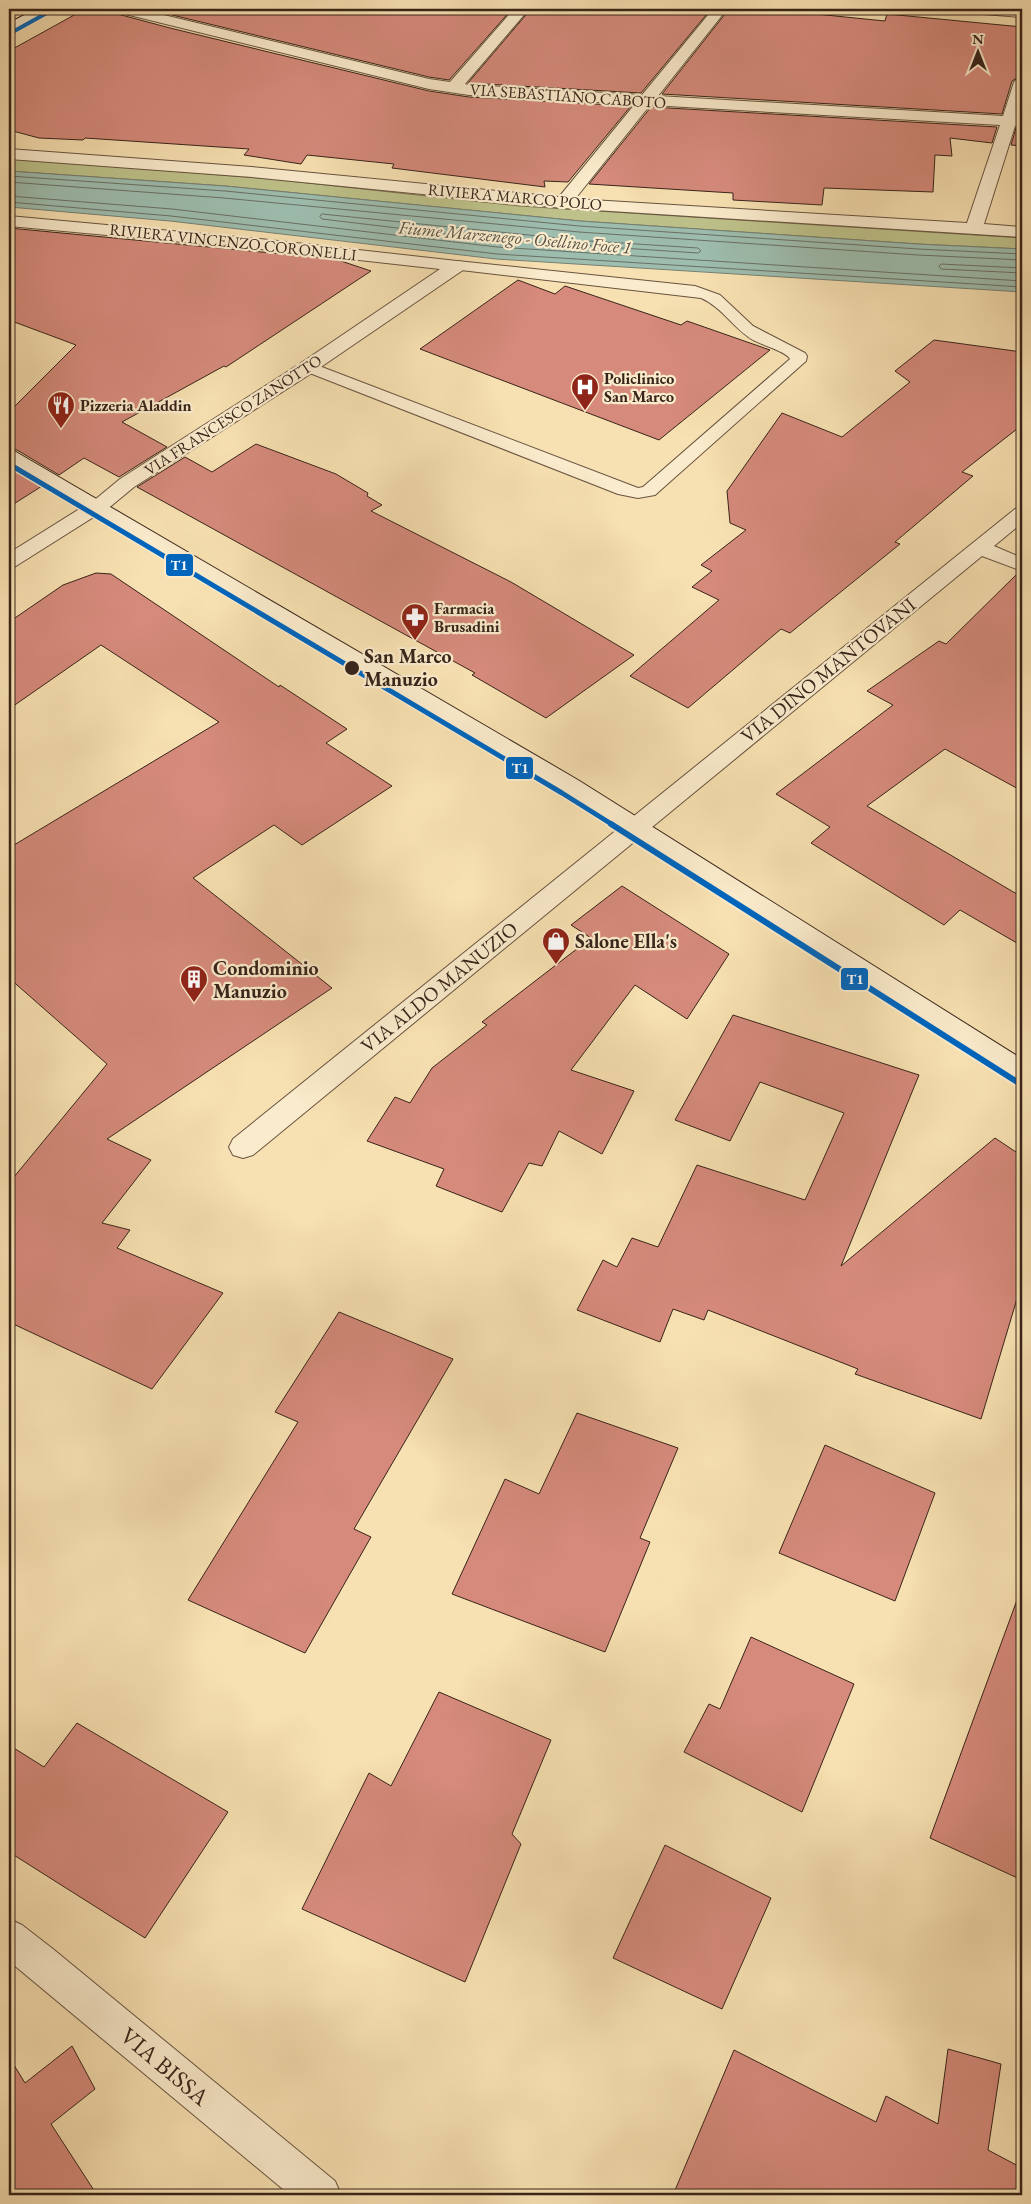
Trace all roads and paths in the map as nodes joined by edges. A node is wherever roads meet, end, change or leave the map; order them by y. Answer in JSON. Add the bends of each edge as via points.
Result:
{"nodes":[{"id":1,"x":46,"y":9,"type":"edge"},
{"id":2,"x":122,"y":9,"type":"edge"},
{"id":3,"x":522,"y":9,"type":"edge"},
{"id":4,"x":720,"y":9,"type":"edge"},
{"id":5,"x":971,"y":9,"type":"edge"},
{"id":6,"x":1022,"y":13,"type":"edge"},
{"id":7,"x":9,"y":29,"type":"edge"},
{"id":8,"x":1022,"y":82,"type":"edge"},
{"id":9,"x":457,"y":87,"type":"junction"},
{"id":10,"x":645,"y":102,"type":"junction"},
{"id":11,"x":1017,"y":122,"type":"edge"},
{"id":12,"x":9,"y":154,"type":"edge"},
{"id":13,"x":563,"y":203,"type":"junction"},
{"id":14,"x":9,"y":221,"type":"edge"},
{"id":15,"x":974,"y":229,"type":"junction"},
{"id":16,"x":1022,"y":232,"type":"edge"},
{"id":17,"x":457,"y":266,"type":"junction"},
{"id":18,"x":308,"y":367,"type":"junction"},
{"id":19,"x":9,"y":456,"type":"edge"},
{"id":20,"x":97,"y":506,"type":"junction"},
{"id":21,"x":1022,"y":513,"type":"edge"},
{"id":22,"x":980,"y":548,"type":"junction"},
{"id":23,"x":9,"y":562,"type":"edge"},
{"id":24,"x":1022,"y":565,"type":"edge"},
{"id":25,"x":634,"y":827,"type":"junction"},
{"id":26,"x":1022,"y":1072,"type":"edge"},
{"id":27,"x":243,"y":1147,"type":"dead end"},
{"id":28,"x":9,"y":1938,"type":"edge"},
{"id":29,"x":321,"y":2195,"type":"edge"}],
"edges":[{"from":1,"to":7,"type":"street"},
{"from":2,"to":9,"type":"street","name":"VIA SEBASTIANO CABOTO","via":[[429,84]]},
{"from":3,"to":9,"type":"street","via":[[457,83]]},
{"from":4,"to":10,"type":"street"},
{"from":5,"to":6,"type":"street"},
{"from":8,"to":11,"type":"street"},
{"from":9,"to":10,"type":"street","name":"VIA SEBASTIANO CABOTO"},
{"from":10,"to":11,"type":"street","name":"VIA SEBASTIANO CABOTO"},
{"from":10,"to":13,"type":"street"},
{"from":11,"to":15,"type":"street"},
{"from":12,"to":13,"type":"street","name":"RIVIERA MARCO POLO","via":[[252,172]]},
{"from":13,"to":15,"type":"street","name":"RIVIERA MARCO POLO"},
{"from":14,"to":17,"type":"street","name":"RIVIERA VINCENZO CORONELLI"},
{"from":15,"to":16,"type":"street","name":"RIVIERA MARCO POLO"},
{"from":17,"to":18,"type":"street","name":"VIA FRANCESCO ZANOTTO"},
{"from":17,"to":18,"type":"lane","via":[[710,294],[726,305],[746,328],[792,351],[799,356],[798,361],[649,491],[638,493]]},
{"from":18,"to":20,"type":"street","name":"VIA FRANCESCO ZANOTTO","via":[[127,483]]},
{"from":19,"to":20,"type":"street"},
{"from":20,"to":23,"type":"street","name":"VIA FRANCESCO ZANOTTO"},
{"from":20,"to":25,"type":"street"},
{"from":21,"to":22,"type":"street","name":"VIA DINO MANTOVANI"},
{"from":22,"to":24,"type":"street"},
{"from":22,"to":25,"type":"street","name":"VIA DINO MANTOVANI"},
{"from":25,"to":26,"type":"street"},
{"from":25,"to":27,"type":"street","name":"VIA ALDO MANUZIO"},
{"from":28,"to":29,"type":"street","name":"VIA BISSA"}]}
